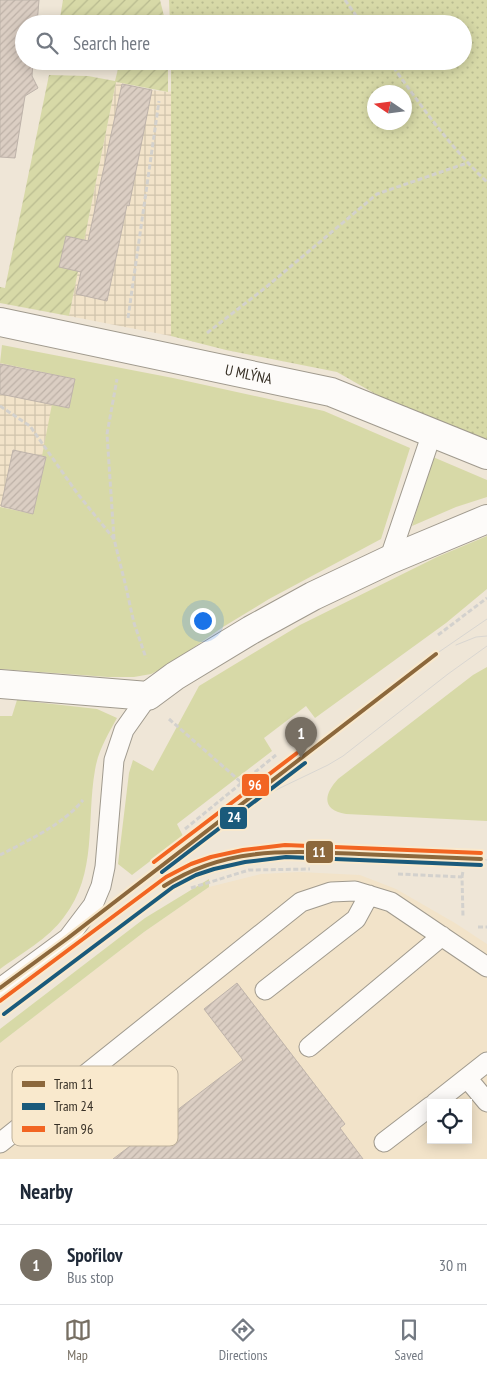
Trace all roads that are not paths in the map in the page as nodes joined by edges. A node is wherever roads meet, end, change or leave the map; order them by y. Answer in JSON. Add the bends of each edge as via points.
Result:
{"nodes":[{"id":1,"x":0,"y":322,"type":"edge"},
{"id":2,"x":432,"y":433,"type":"junction"},
{"id":3,"x":487,"y":455,"type":"edge"},
{"id":4,"x":487,"y":519,"type":"edge"},
{"id":5,"x":389,"y":560,"type":"junction"},
{"id":6,"x":0,"y":684,"type":"edge"},
{"id":7,"x":152,"y":693,"type":"junction"},
{"id":8,"x":369,"y":895,"type":"junction"},
{"id":9,"x":442,"y":936,"type":"junction"},
{"id":10,"x":487,"y":967,"type":"edge"},
{"id":11,"x":0,"y":988,"type":"edge"},
{"id":12,"x":265,"y":990,"type":"dead end"},
{"id":13,"x":309,"y":1047,"type":"dead end"},
{"id":14,"x":487,"y":1062,"type":"edge"},
{"id":15,"x":96,"y":1066,"type":"edge"},
{"id":16,"x":467,"y":1078,"type":"junction"},
{"id":17,"x":440,"y":1099,"type":"edge"},
{"id":18,"x":487,"y":1102,"type":"edge"},
{"id":19,"x":427,"y":1109,"type":"edge"},
{"id":20,"x":12,"y":1133,"type":"edge"},
{"id":21,"x":384,"y":1142,"type":"dead end"},
{"id":22,"x":0,"y":1143,"type":"edge"}],
"edges":[{"from":1,"to":2,"type":"street","name":"U MLÝNA","via":[[331,392]]},
{"from":2,"to":3,"type":"street","name":"U MLÝNA"},
{"from":2,"to":5,"type":"lane"},
{"from":4,"to":5,"type":"street"},
{"from":5,"to":7,"type":"street","via":[[251,630]]},
{"from":6,"to":7,"type":"street"},
{"from":7,"to":11,"type":"lane","via":[[124,730],[114,760],[105,867],[93,905],[68,938]]},
{"from":8,"to":9,"type":"lane","via":[[391,902]]},
{"from":8,"to":12,"type":"lane","via":[[356,919]]},
{"from":8,"to":15,"type":"lane","via":[[355,891],[331,892],[301,902]]},
{"from":9,"to":10,"type":"lane"},
{"from":9,"to":13,"type":"lane"},
{"from":14,"to":16,"type":"lane"},
{"from":16,"to":17,"type":"lane"},
{"from":16,"to":18,"type":"lane"},
{"from":19,"to":21,"type":"lane"},
{"from":20,"to":22,"type":"lane"}]}
